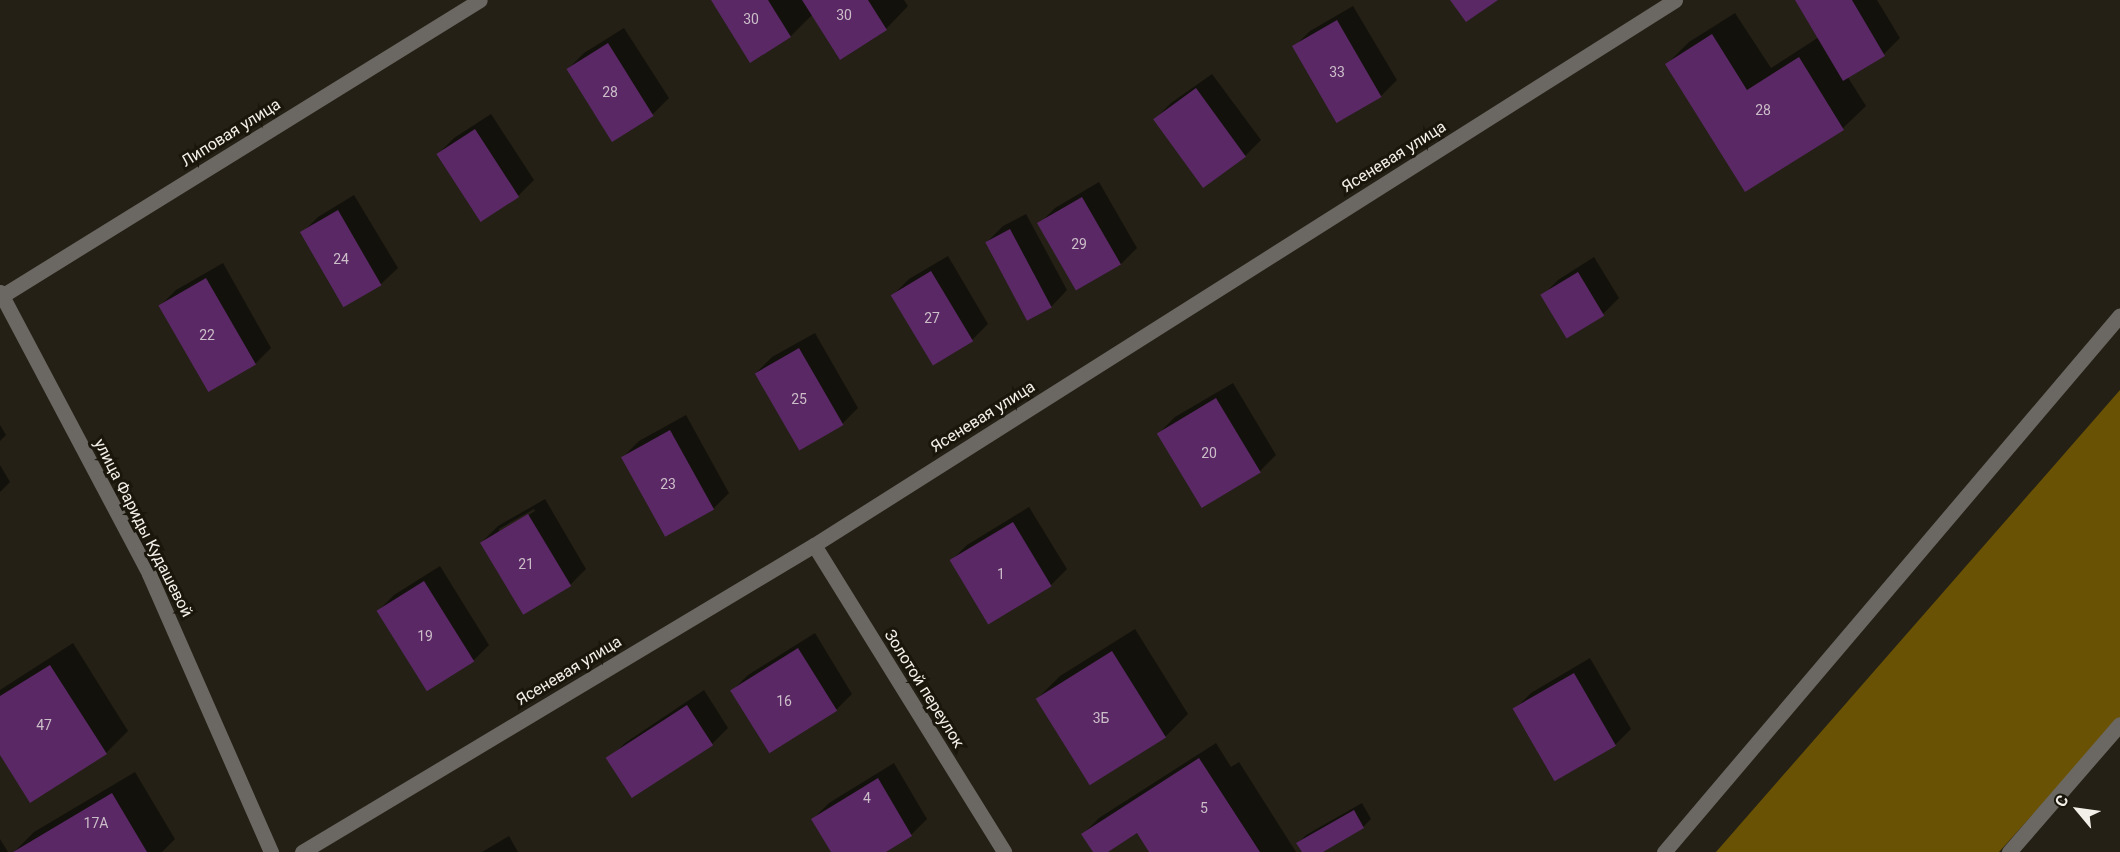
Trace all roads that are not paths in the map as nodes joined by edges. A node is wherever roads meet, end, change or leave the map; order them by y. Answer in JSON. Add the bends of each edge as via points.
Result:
{"nodes":[{"id":1,"x":480,"y":0,"type":"edge"},
{"id":2,"x":1675,"y":0,"type":"edge"},
{"id":3,"x":1,"y":295,"type":"edge"},
{"id":4,"x":2120,"y":315,"type":"edge"},
{"id":5,"x":814,"y":545,"type":"junction"},
{"id":6,"x":2120,"y":724,"type":"edge"},
{"id":7,"x":2016,"y":850,"type":"edge"},
{"id":8,"x":271,"y":852,"type":"edge"},
{"id":9,"x":302,"y":852,"type":"edge"},
{"id":10,"x":1004,"y":852,"type":"edge"},
{"id":11,"x":1664,"y":852,"type":"edge"}],
"edges":[{"from":1,"to":3,"type":"street","name":"Липовая улица"},
{"from":2,"to":5,"type":"street","name":"Ясеневая улица"},
{"from":3,"to":8,"type":"street","name":"улица Фариды Кудашевой","via":[[149,574]]},
{"from":4,"to":11,"type":"street"},
{"from":5,"to":9,"type":"street","name":"Ясеневая улица"},
{"from":5,"to":10,"type":"street","name":"Золотой переулок"},
{"from":6,"to":7,"type":"street"}]}
